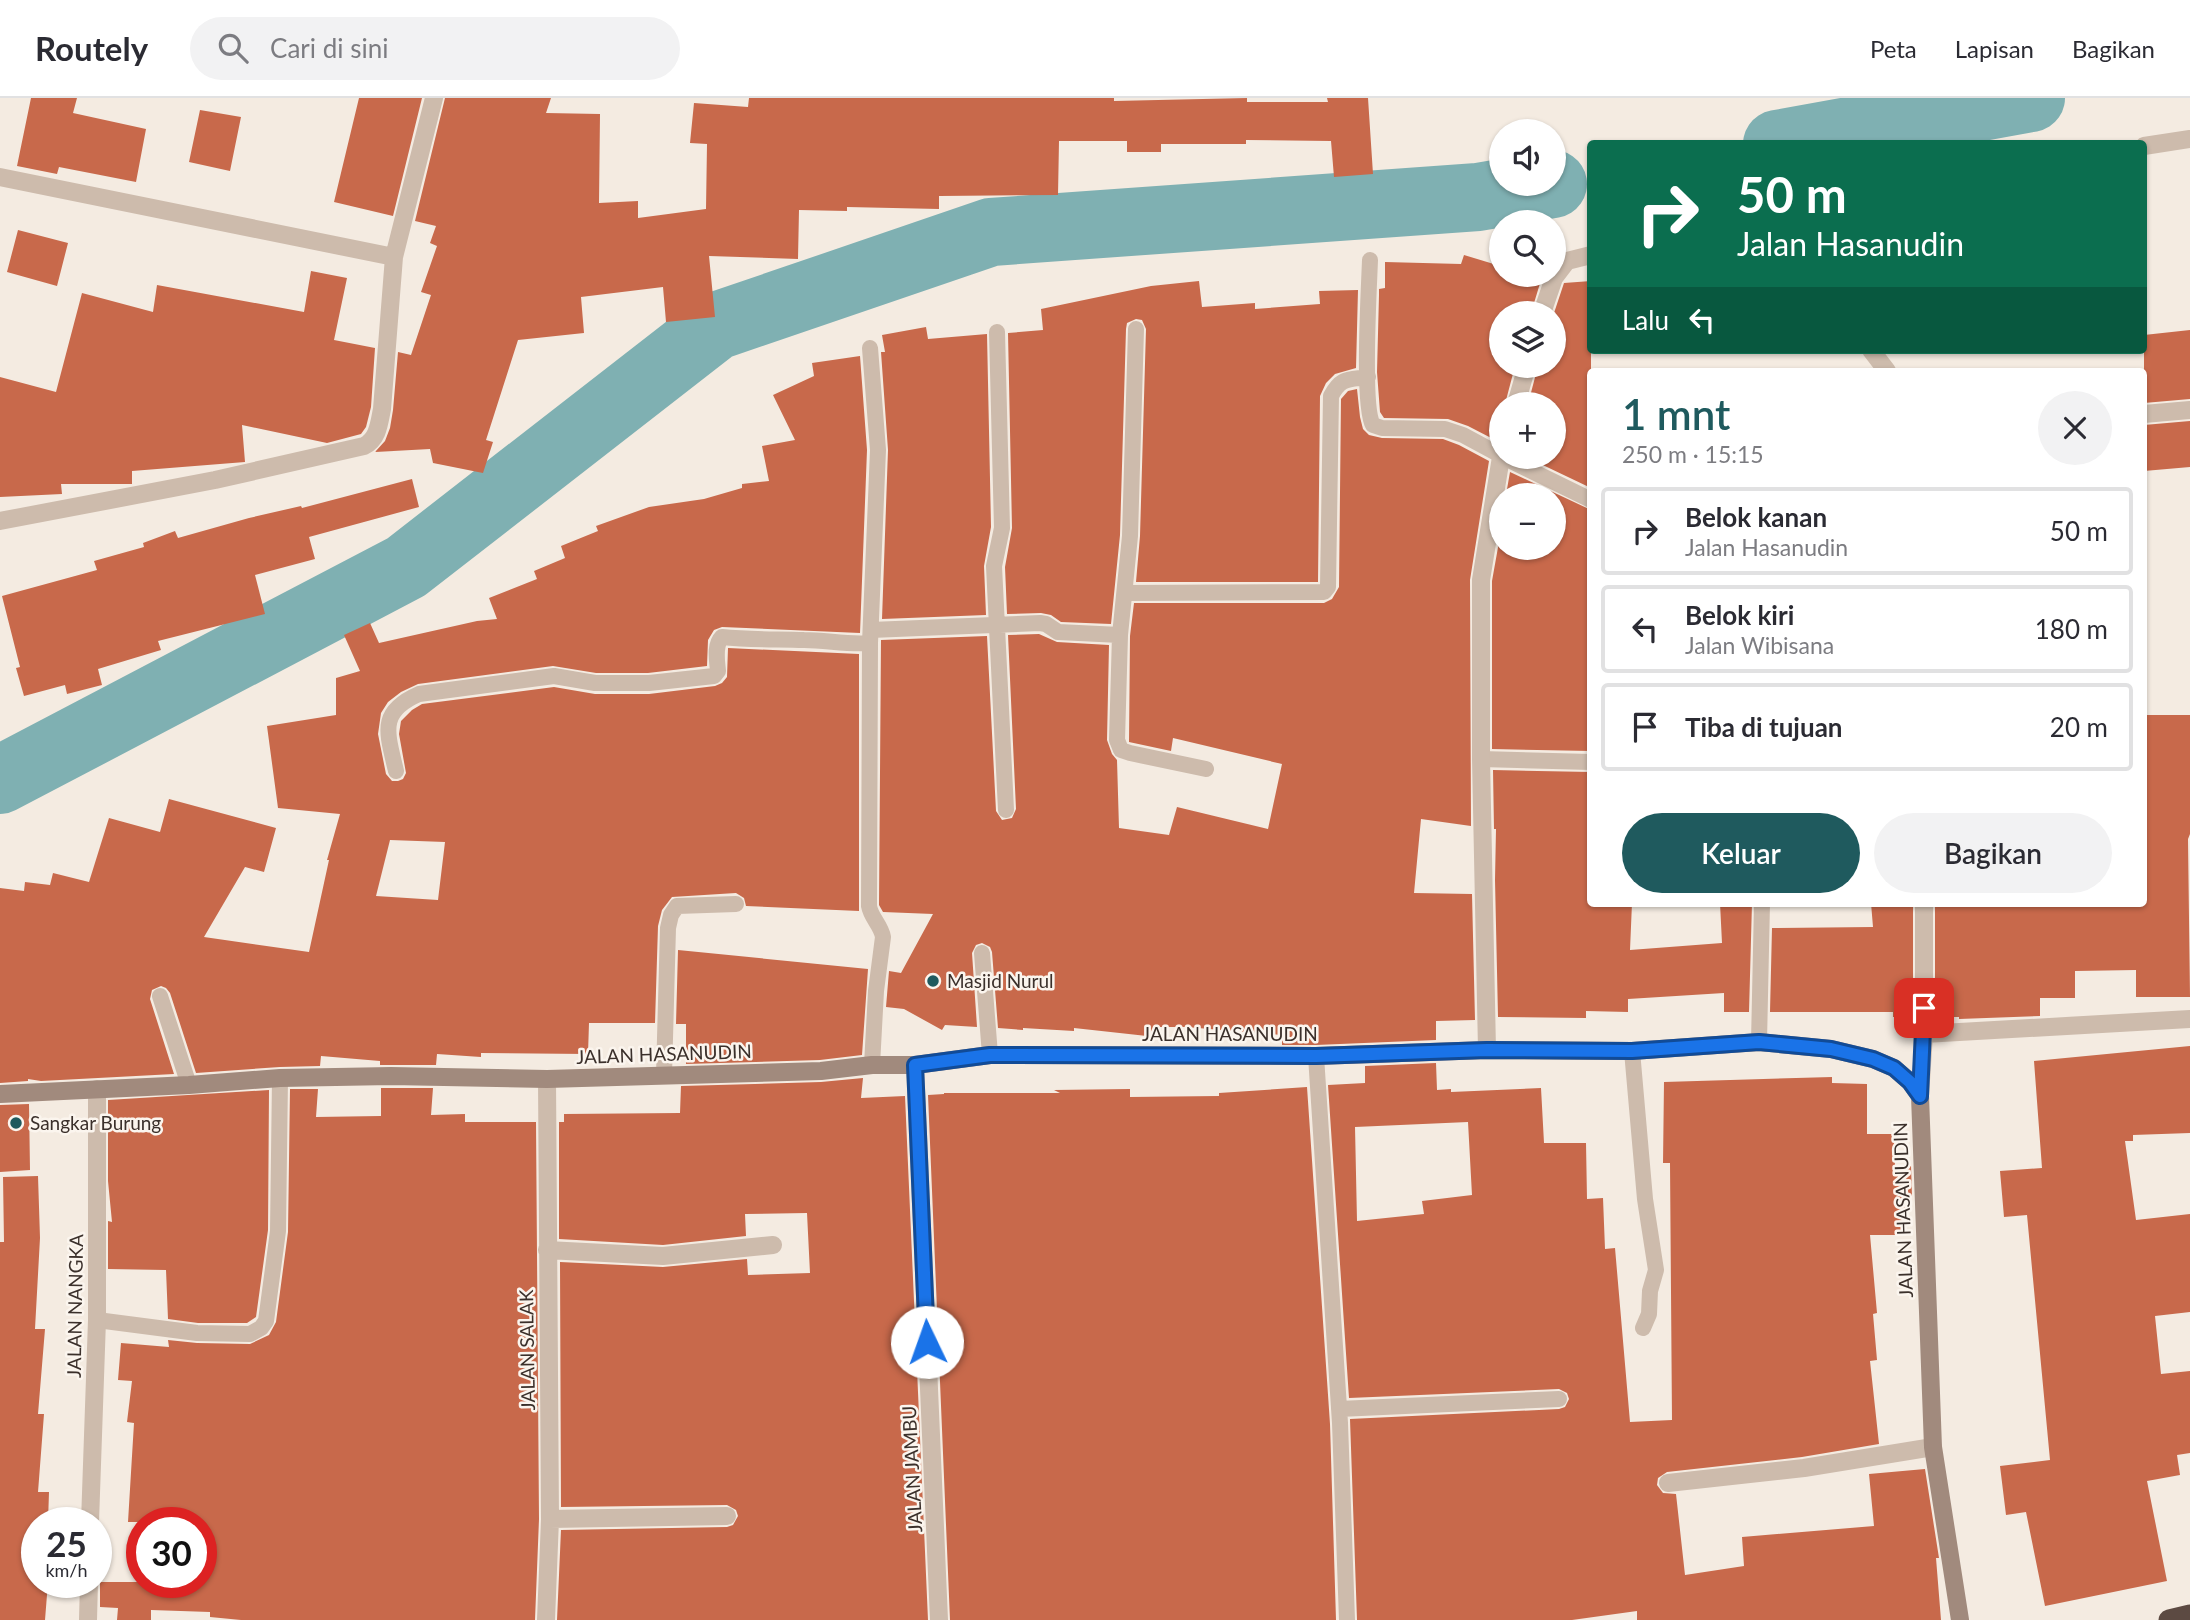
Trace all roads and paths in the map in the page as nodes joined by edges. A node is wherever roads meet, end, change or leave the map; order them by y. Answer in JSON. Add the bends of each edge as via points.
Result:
{"nodes":[{"id":1,"x":434,"y":98,"type":"edge"},
{"id":2,"x":2190,"y":139,"type":"edge"},
{"id":3,"x":2147,"y":146,"type":"edge"},
{"id":4,"x":0,"y":177,"type":"edge"},
{"id":5,"x":1587,"y":255,"type":"edge"},
{"id":6,"x":394,"y":257,"type":"junction"},
{"id":7,"x":1370,"y":260,"type":"dead end"},
{"id":8,"x":1546,"y":301,"type":"edge"},
{"id":9,"x":1136,"y":329,"type":"dead end"},
{"id":10,"x":998,"y":332,"type":"dead end"},
{"id":11,"x":870,"y":348,"type":"dead end"},
{"id":12,"x":1874,"y":354,"type":"edge"},
{"id":13,"x":1885,"y":368,"type":"edge"},
{"id":14,"x":1368,"y":377,"type":"junction"},
{"id":15,"x":2190,"y":410,"type":"edge"},
{"id":16,"x":2147,"y":414,"type":"edge"},
{"id":17,"x":1489,"y":449,"type":"edge"},
{"id":18,"x":1499,"y":469,"type":"edge"},
{"id":19,"x":1529,"y":469,"type":"edge"},
{"id":20,"x":1587,"y":498,"type":"edge"},
{"id":21,"x":0,"y":521,"type":"edge"},
{"id":22,"x":1125,"y":593,"type":"junction"},
{"id":23,"x":998,"y":623,"type":"junction"},
{"id":24,"x":1119,"y":635,"type":"junction"},
{"id":25,"x":870,"y":636,"type":"junction"},
{"id":26,"x":1481,"y":759,"type":"junction"},
{"id":27,"x":1587,"y":762,"type":"edge"},
{"id":28,"x":1206,"y":769,"type":"dead end"},
{"id":29,"x":396,"y":771,"type":"dead end"},
{"id":30,"x":1006,"y":810,"type":"dead end"},
{"id":31,"x":736,"y":904,"type":"dead end"},
{"id":32,"x":1762,"y":907,"type":"edge"},
{"id":33,"x":1924,"y":907,"type":"edge"},
{"id":34,"x":982,"y":953,"type":"dead end"},
{"id":35,"x":160,"y":996,"type":"dead end"},
{"id":36,"x":2190,"y":1019,"type":"edge"},
{"id":37,"x":1924,"y":1034,"type":"junction"},
{"id":38,"x":1759,"y":1042,"type":"junction"},
{"id":39,"x":1487,"y":1050,"type":"junction"},
{"id":40,"x":1632,"y":1051,"type":"junction"},
{"id":41,"x":990,"y":1055,"type":"junction"},
{"id":42,"x":1316,"y":1056,"type":"junction"},
{"id":43,"x":873,"y":1065,"type":"junction"},
{"id":44,"x":915,"y":1065,"type":"junction"},
{"id":45,"x":664,"y":1075,"type":"junction"},
{"id":46,"x":281,"y":1078,"type":"junction"},
{"id":47,"x":547,"y":1079,"type":"junction"},
{"id":48,"x":189,"y":1085,"type":"junction"},
{"id":49,"x":97,"y":1089,"type":"junction"},
{"id":50,"x":0,"y":1094,"type":"edge"},
{"id":51,"x":1920,"y":1096,"type":"junction"},
{"id":52,"x":773,"y":1245,"type":"dead end"},
{"id":53,"x":547,"y":1250,"type":"junction"},
{"id":54,"x":97,"y":1320,"type":"junction"},
{"id":55,"x":1643,"y":1328,"type":"dead end"},
{"id":56,"x":1559,"y":1399,"type":"dead end"},
{"id":57,"x":1339,"y":1409,"type":"junction"},
{"id":58,"x":1933,"y":1447,"type":"junction"},
{"id":59,"x":1668,"y":1483,"type":"dead end"},
{"id":60,"x":91,"y":1507,"type":"edge"},
{"id":61,"x":727,"y":1516,"type":"dead end"},
{"id":62,"x":550,"y":1519,"type":"junction"},
{"id":63,"x":89,"y":1598,"type":"edge"},
{"id":64,"x":2190,"y":1615,"type":"edge"},
{"id":65,"x":88,"y":1620,"type":"edge"},
{"id":66,"x":547,"y":1620,"type":"edge"},
{"id":67,"x":939,"y":1620,"type":"edge"},
{"id":68,"x":1347,"y":1620,"type":"edge"},
{"id":69,"x":1960,"y":1620,"type":"edge"},
{"id":70,"x":2169,"y":1620,"type":"edge"}],
"edges":[{"from":1,"to":6,"type":"street"},
{"from":2,"to":3,"type":"street"},
{"from":4,"to":6,"type":"street"},
{"from":5,"to":8,"type":"street","via":[[1567,261],[1554,278]]},
{"from":6,"to":21,"type":"street","via":[[382,409],[371,443],[215,480]]},
{"from":7,"to":14,"type":"lane"},
{"from":9,"to":22,"type":"lane"},
{"from":10,"to":23,"type":"lane","via":[[1002,528],[994,566]]},
{"from":11,"to":25,"type":"lane","via":[[878,450]]},
{"from":12,"to":13,"type":"street"},
{"from":14,"to":17,"type":"lane","via":[[1373,425],[1445,429]]},
{"from":14,"to":22,"type":"lane","via":[[1337,384],[1331,396],[1328,587],[1324,592]]},
{"from":15,"to":16,"type":"street"},
{"from":18,"to":26,"type":"street","via":[[1481,580]]},
{"from":19,"to":20,"type":"lane"},
{"from":22,"to":24,"type":"lane"},
{"from":23,"to":24,"type":"lane","via":[[1040,623],[1058,632]]},
{"from":23,"to":25,"type":"lane"},
{"from":23,"to":30,"type":"lane"},
{"from":24,"to":28,"type":"lane","via":[[1117,740],[1121,750]]},
{"from":25,"to":29,"type":"lane","via":[[847,645],[722,637],[714,676],[649,683],[595,683],[554,676],[419,694],[392,711],[390,742]]},
{"from":25,"to":43,"type":"lane","via":[[869,905],[883,937]]},
{"from":26,"to":27,"type":"lane"},
{"from":26,"to":39,"type":"street"},
{"from":31,"to":45,"type":"lane","via":[[677,906],[671,915]]},
{"from":32,"to":38,"type":"lane"},
{"from":33,"to":37,"type":"street"},
{"from":34,"to":41,"type":"lane"},
{"from":35,"to":48,"type":"lane"},
{"from":36,"to":37,"type":"street"},
{"from":37,"to":51,"type":"street"},
{"from":38,"to":40,"type":"street","name":"JALAN HASANUDIN"},
{"from":38,"to":51,"type":"street","name":"JALAN HASANUDIN","via":[[1831,1049],[1873,1059],[1894,1068]]},
{"from":39,"to":40,"type":"street","name":"JALAN HASANUDIN"},
{"from":39,"to":42,"type":"street","name":"JALAN HASANUDIN"},
{"from":40,"to":55,"type":"lane","via":[[1644,1199],[1656,1270]]},
{"from":41,"to":42,"type":"street","name":"JALAN HASANUDIN"},
{"from":41,"to":44,"type":"street","name":"JALAN HASANUDIN"},
{"from":42,"to":57,"type":"lane"},
{"from":43,"to":44,"type":"street","name":"JALAN HASANUDIN"},
{"from":43,"to":45,"type":"street","name":"JALAN HASANUDIN"},
{"from":44,"to":67,"type":"street","name":"JALAN JAMBU"},
{"from":45,"to":47,"type":"street","name":"JALAN HASANUDIN"},
{"from":46,"to":47,"type":"street","name":"JALAN HASANUDIN","via":[[391,1070]]},
{"from":46,"to":48,"type":"street","name":"JALAN HASANUDIN"},
{"from":46,"to":54,"type":"lane","via":[[278,1231],[266,1321],[261,1328],[250,1334],[197,1333]]},
{"from":47,"to":53,"type":"street","name":"JALAN SALAK"},
{"from":48,"to":49,"type":"street","name":"JALAN HASANUDIN"},
{"from":49,"to":50,"type":"street","name":"JALAN HASANUDIN"},
{"from":49,"to":54,"type":"street","name":"JALAN NANGKA"},
{"from":51,"to":58,"type":"street","name":"JALAN HASANUDIN"},
{"from":52,"to":53,"type":"street","via":[[663,1256]]},
{"from":53,"to":62,"type":"street","name":"JALAN SALAK"},
{"from":54,"to":60,"type":"street","name":"JALAN NANGKA"},
{"from":56,"to":57,"type":"lane"},
{"from":57,"to":68,"type":"lane"},
{"from":58,"to":59,"type":"street"},
{"from":58,"to":69,"type":"street","name":"JALAN HASANUDIN"},
{"from":61,"to":62,"type":"street"},
{"from":62,"to":66,"type":"street","name":"JALAN SALAK"},
{"from":63,"to":65,"type":"street"},
{"from":64,"to":70,"type":"highway"}]}
